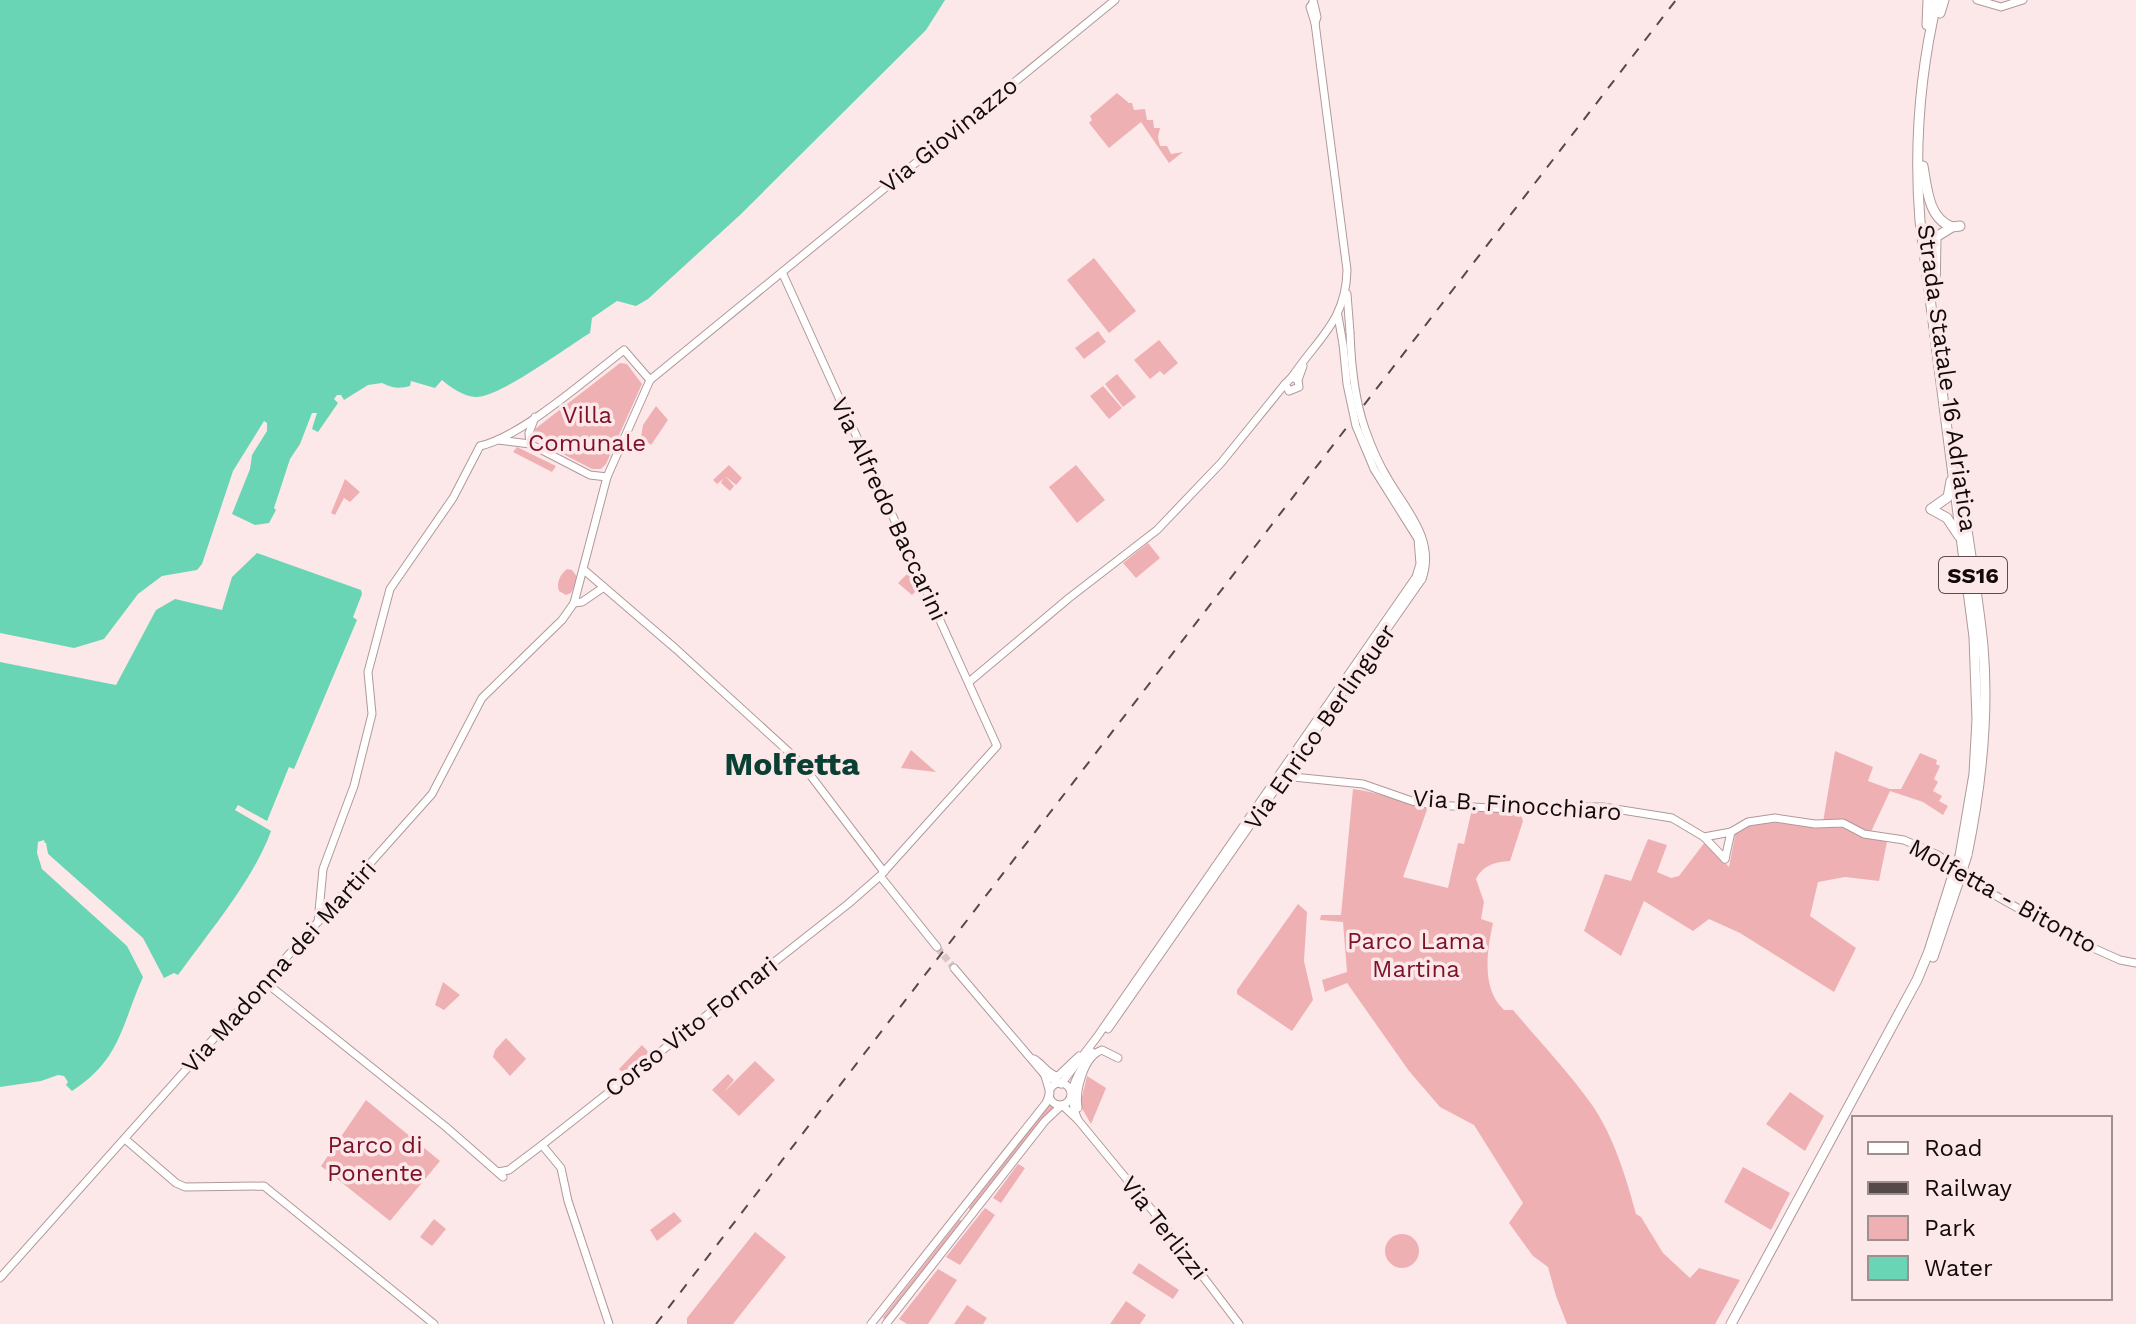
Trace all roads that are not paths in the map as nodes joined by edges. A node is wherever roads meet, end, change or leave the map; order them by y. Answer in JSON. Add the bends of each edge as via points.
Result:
{"nodes":[{"id":1,"x":1115,"y":0,"type":"edge"},
{"id":2,"x":1928,"y":0,"type":"edge"},
{"id":3,"x":1942,"y":0,"type":"edge"},
{"id":4,"x":1977,"y":0,"type":"edge"},
{"id":5,"x":2023,"y":0,"type":"edge"},
{"id":6,"x":1313,"y":1,"type":"edge"},
{"id":7,"x":1923,"y":82,"type":"junction"},
{"id":8,"x":1923,"y":166,"type":"junction"},
{"id":9,"x":783,"y":271,"type":"junction"},
{"id":10,"x":1347,"y":290,"type":"junction"},
{"id":11,"x":1935,"y":296,"type":"junction"},
{"id":12,"x":1338,"y":316,"type":"junction"},
{"id":13,"x":1350,"y":332,"type":"junction"},
{"id":14,"x":1324,"y":337,"type":"junction"},
{"id":15,"x":1343,"y":344,"type":"junction"},
{"id":16,"x":1295,"y":378,"type":"junction"},
{"id":17,"x":650,"y":380,"type":"junction"},
{"id":18,"x":1287,"y":387,"type":"junction"},
{"id":19,"x":535,"y":417,"type":"junction"},
{"id":20,"x":498,"y":440,"type":"junction"},
{"id":21,"x":530,"y":444,"type":"junction"},
{"id":22,"x":1952,"y":464,"type":"junction"},
{"id":23,"x":607,"y":477,"type":"junction"},
{"id":24,"x":1963,"y":547,"type":"junction"},
{"id":25,"x":584,"y":570,"type":"junction"},
{"id":26,"x":1419,"y":578,"type":"junction"},
{"id":27,"x":604,"y":587,"type":"junction"},
{"id":28,"x":574,"y":603,"type":"junction"},
{"id":29,"x":969,"y":682,"type":"junction"},
{"id":30,"x":997,"y":746,"type":"joint"},
{"id":31,"x":1285,"y":776,"type":"junction"},
{"id":32,"x":1731,"y":832,"type":"junction"},
{"id":33,"x":1704,"y":837,"type":"junction"},
{"id":34,"x":1963,"y":856,"type":"junction"},
{"id":35,"x":882,"y":874,"type":"junction"},
{"id":36,"x":1960,"y":877,"type":"junction"},
{"id":37,"x":318,"y":922,"type":"junction"},
{"id":38,"x":937,"y":947,"type":"tunnel mouth"},
{"id":39,"x":2136,"y":963,"type":"edge"},
{"id":40,"x":954,"y":968,"type":"tunnel mouth"},
{"id":41,"x":265,"y":982,"type":"junction"},
{"id":42,"x":1097,"y":1037,"type":"junction"},
{"id":43,"x":1031,"y":1058,"type":"junction"},
{"id":44,"x":1118,"y":1058,"type":"dead end"},
{"id":45,"x":1044,"y":1074,"type":"junction"},
{"id":46,"x":1061,"y":1084,"type":"junction"},
{"id":47,"x":1050,"y":1093,"type":"junction"},
{"id":48,"x":1071,"y":1095,"type":"junction"},
{"id":49,"x":1062,"y":1105,"type":"junction"},
{"id":50,"x":1078,"y":1120,"type":"junction"},
{"id":51,"x":1042,"y":1124,"type":"junction"},
{"id":52,"x":1088,"y":1132,"type":"junction"},
{"id":53,"x":125,"y":1139,"type":"junction"},
{"id":54,"x":542,"y":1145,"type":"junction"},
{"id":55,"x":0,"y":1278,"type":"edge"},
{"id":56,"x":434,"y":1324,"type":"edge"},
{"id":57,"x":609,"y":1324,"type":"edge"},
{"id":58,"x":871,"y":1324,"type":"edge"},
{"id":59,"x":886,"y":1324,"type":"edge"},
{"id":60,"x":1239,"y":1324,"type":"edge"},
{"id":61,"x":1731,"y":1324,"type":"edge"},
{"id":62,"x":1738,"y":1324,"type":"edge"}],
"edges":[{"from":1,"to":9,"type":"street","name":"Via Giovinazzo"},
{"from":2,"to":7,"type":"highway","number":"SS16"},
{"from":3,"to":7,"type":"highway","name":"Strada Statale 16 Adriatica","number":"SS16"},
{"from":3,"to":8,"type":"highway","name":"Strada Statale 16 Adriatica","number":"SS16","via":[[1927,95]]},
{"from":4,"to":5,"type":"street","via":[[1999,7]]},
{"from":6,"to":10,"type":"street"},
{"from":7,"to":22,"type":"highway","name":"Strada Statale 16 Adriatica","number":"SS16","via":[[1919,211]]},
{"from":8,"to":11,"type":"highway","name":"Strada Statale 16 Adriatica","number":"SS16"},
{"from":8,"to":11,"type":"highway","via":[[1936,215],[1956,226],[1934,241]]},
{"from":9,"to":17,"type":"street","name":"Via Giovinazzo"},
{"from":9,"to":29,"type":"street","name":"Via Alfredo Baccarini"},
{"from":10,"to":12,"type":"street"},
{"from":10,"to":13,"type":"street"},
{"from":11,"to":34,"type":"highway","name":"Strada Statale 16 Adriatica","number":"SS16","via":[[1983,648],[1982,767]]},
{"from":12,"to":13,"type":"street"},
{"from":12,"to":14,"type":"street"},
{"from":12,"to":15,"type":"street"},
{"from":13,"to":26,"type":"street","bridge":true,"via":[[1351,375],[1363,424],[1381,468],[1424,540],[1425,565]]},
{"from":14,"to":15,"type":"street"},
{"from":14,"to":16,"type":"street"},
{"from":15,"to":26,"type":"street","bridge":true,"via":[[1356,426],[1374,469],[1418,539]]},
{"from":16,"to":18,"type":"street"},
{"from":16,"to":18,"type":"street","via":[[1299,387]]},
{"from":17,"to":19,"type":"street","via":[[624,350]]},
{"from":17,"to":23,"type":"street"},
{"from":18,"to":29,"type":"street","via":[[1143,541]]},
{"from":19,"to":20,"type":"street"},
{"from":19,"to":21,"type":"street"},
{"from":20,"to":21,"type":"street"},
{"from":20,"to":37,"type":"street","via":[[480,446],[453,498],[390,589],[368,672],[372,714],[346,811],[323,869]]},
{"from":21,"to":23,"type":"street","via":[[590,475]]},
{"from":22,"to":24,"type":"highway","name":"Strada Statale 16 Adriatica","number":"SS16"},
{"from":22,"to":24,"type":"highway","number":"SS16","via":[[1948,497],[1931,509],[1947,518]]},
{"from":23,"to":25,"type":"street"},
{"from":24,"to":34,"type":"highway","name":"Strada Statale 16 Adriatica","number":"SS16","via":[[1977,719]]},
{"from":25,"to":27,"type":"street"},
{"from":25,"to":28,"type":"street"},
{"from":26,"to":31,"type":"street","name":"Via Enrico Berlinguer"},
{"from":27,"to":28,"type":"street"},
{"from":27,"to":35,"type":"street","via":[[801,763]]},
{"from":28,"to":37,"type":"street","name":"Via Madonna dei Martiri","via":[[490,689],[432,794]]},
{"from":29,"to":30,"type":"street","name":"Via Alfredo Baccarini"},
{"from":30,"to":35,"type":"street","name":"Corso Vito Fornari"},
{"from":31,"to":33,"type":"street","name":"Via B. Finocchiaro","via":[[1363,784],[1426,804],[1531,810],[1603,807],[1672,818]]},
{"from":31,"to":42,"type":"street","name":"Via Enrico Berlinguer"},
{"from":31,"to":48,"type":"street","name":"Via Enrico Berlinguer","via":[[1091,1053]]},
{"from":32,"to":33,"type":"street","name":"Molfetta - Bitonto"},
{"from":32,"to":33,"type":"street","name":"Via B. Finocchiaro","via":[[1725,859]]},
{"from":32,"to":36,"type":"street","name":"Molfetta - Bitonto","via":[[1764,819],[1843,823],[1938,855]]},
{"from":34,"to":36,"type":"highway","name":"Strada Statale 16 Adriatica","number":"SS16","bridge":true},
{"from":35,"to":38,"type":"street"},
{"from":35,"to":54,"type":"street","name":"Corso Vito Fornari"},
{"from":36,"to":39,"type":"street","name":"Molfetta - Bitonto","via":[[2082,944]]},
{"from":36,"to":61,"type":"highway","name":"Strada Statale 16 Adriatica","number":"SS16","via":[[1917,980]]},
{"from":36,"to":62,"type":"highway","name":"Strada Statale 16 Adriatica","number":"SS16","via":[[1913,1001]]},
{"from":37,"to":41,"type":"street","name":"Via Madonna dei Martiri"},
{"from":40,"to":43,"type":"street"},
{"from":41,"to":53,"type":"street","name":"Via Madonna dei Martiri"},
{"from":41,"to":54,"type":"street","name":"Corso Vito Fornari","via":[[500,1174]]},
{"from":42,"to":43,"type":"street","via":[[1058,1076]]},
{"from":42,"to":46,"type":"street","name":"Via Enrico Berlinguer"},
{"from":43,"to":45,"type":"street"},
{"from":44,"to":52,"type":"street","name":"Via Terlizzi","via":[[1099,1050],[1088,1063],[1077,1103]]},
{"from":45,"to":46,"type":"street"},
{"from":45,"to":47,"type":"street"},
{"from":46,"to":47,"type":"street"},
{"from":46,"to":48,"type":"street"},
{"from":47,"to":49,"type":"street","via":[[1051,1101]]},
{"from":47,"to":58,"type":"street"},
{"from":48,"to":49,"type":"street"},
{"from":48,"to":50,"type":"street","name":"Via Terlizzi"},
{"from":49,"to":50,"type":"street","name":"Via Terlizzi"},
{"from":49,"to":51,"type":"street"},
{"from":50,"to":52,"type":"street","name":"Via Terlizzi"},
{"from":51,"to":52,"type":"street","name":"Via Terlizzi","via":[[1063,1113]]},
{"from":51,"to":59,"type":"street"},
{"from":52,"to":60,"type":"street","name":"Via Terlizzi"},
{"from":53,"to":55,"type":"street","name":"Via Madonna dei Martiri"},
{"from":53,"to":56,"type":"street","via":[[185,1187],[264,1186]]},
{"from":54,"to":57,"type":"street","via":[[561,1168]]}]}
